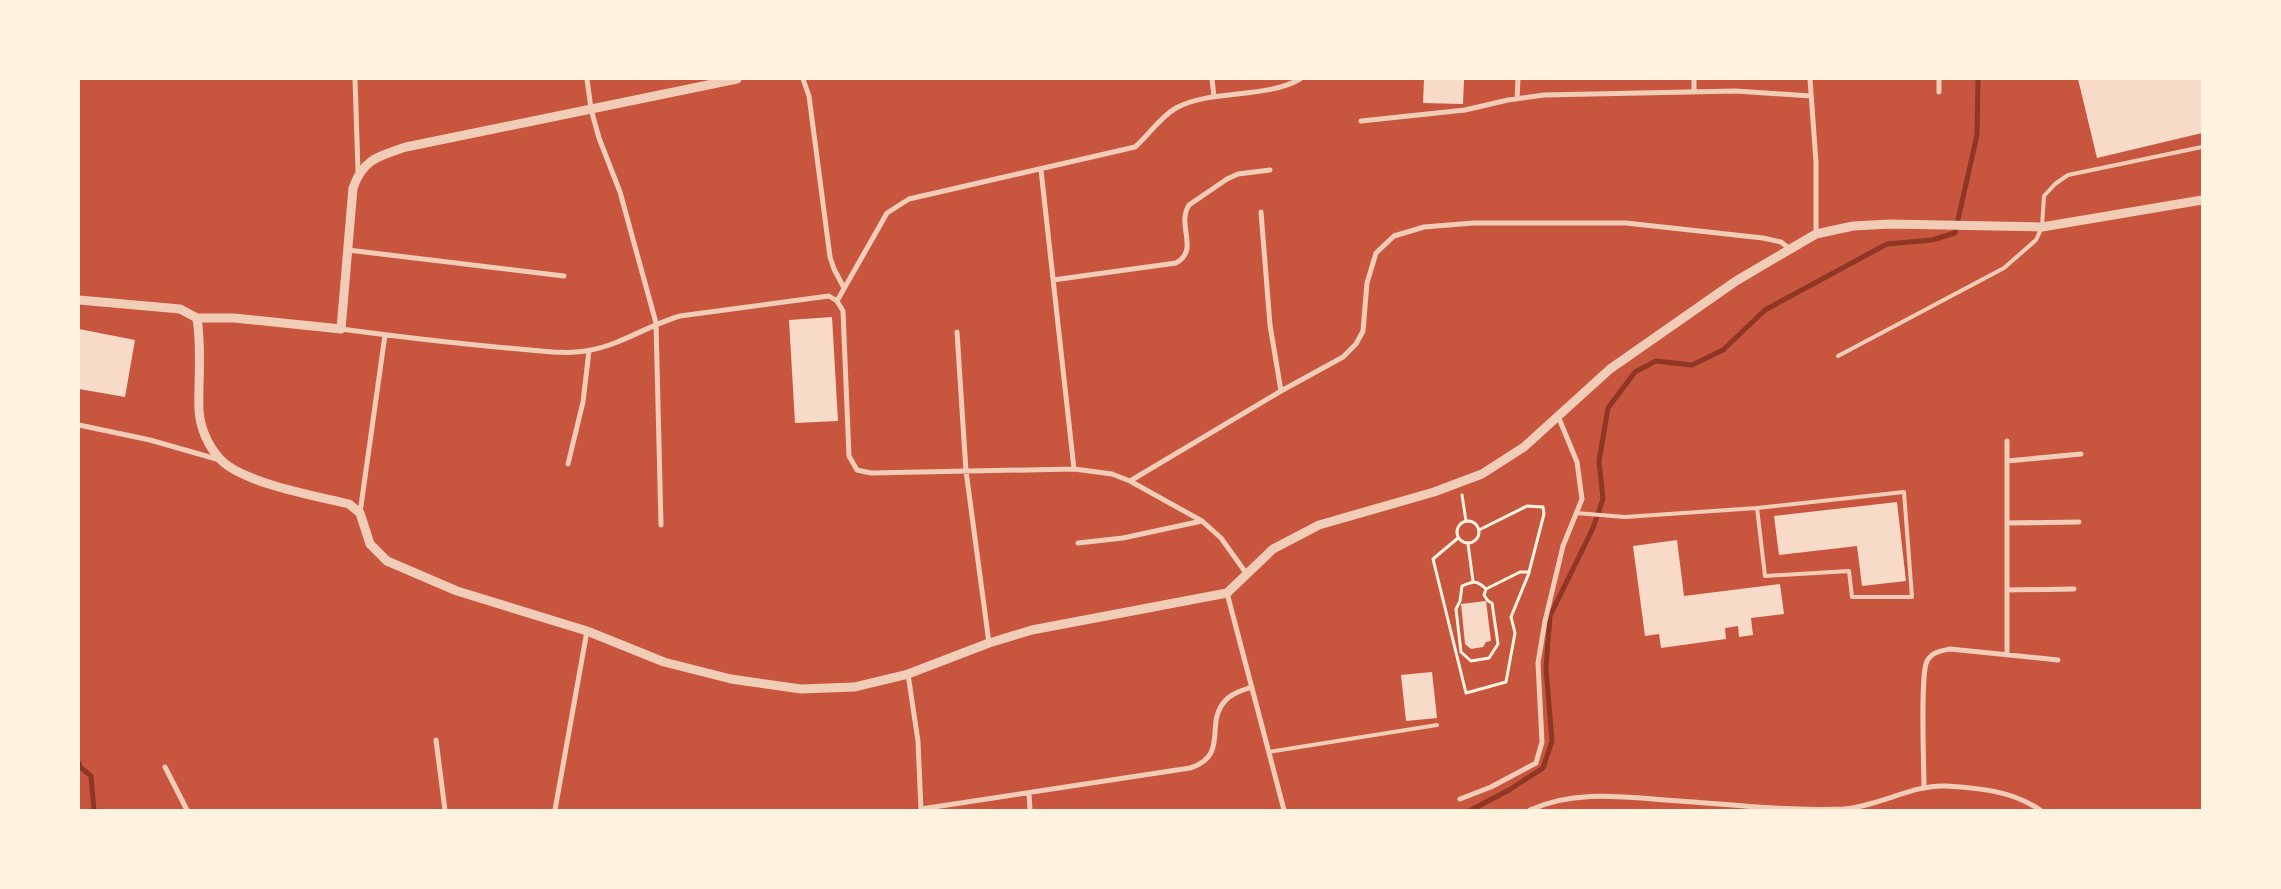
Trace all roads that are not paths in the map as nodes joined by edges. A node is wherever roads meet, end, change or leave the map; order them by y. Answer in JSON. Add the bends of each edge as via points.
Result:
{"nodes":[{"id":1,"x":355,"y":79,"type":"edge"},
{"id":2,"x":587,"y":79,"type":"edge"},
{"id":3,"x":737,"y":79,"type":"edge"},
{"id":4,"x":803,"y":79,"type":"edge"},
{"id":5,"x":1212,"y":79,"type":"edge"},
{"id":6,"x":1300,"y":79,"type":"edge"},
{"id":7,"x":1518,"y":79,"type":"edge"},
{"id":8,"x":1694,"y":79,"type":"edge"},
{"id":9,"x":1810,"y":79,"type":"edge"},
{"id":10,"x":1939,"y":79,"type":"edge"},
{"id":11,"x":1694,"y":92,"type":"junction"},
{"id":12,"x":1939,"y":92,"type":"dead end"},
{"id":13,"x":1810,"y":96,"type":"junction"},
{"id":14,"x":1214,"y":97,"type":"junction"},
{"id":15,"x":1517,"y":99,"type":"junction"},
{"id":16,"x":590,"y":109,"type":"junction"},
{"id":17,"x":1361,"y":120,"type":"dead end"},
{"id":18,"x":2202,"y":147,"type":"edge"},
{"id":19,"x":1041,"y":170,"type":"junction"},
{"id":20,"x":1270,"y":170,"type":"dead end"},
{"id":21,"x":358,"y":171,"type":"junction"},
{"id":22,"x":2202,"y":200,"type":"edge"},
{"id":23,"x":1261,"y":212,"type":"dead end"},
{"id":24,"x":2042,"y":227,"type":"junction"},
{"id":25,"x":1816,"y":234,"type":"junction"},
{"id":26,"x":348,"y":250,"type":"junction"},
{"id":27,"x":1791,"y":250,"type":"junction"},
{"id":28,"x":564,"y":276,"type":"dead end"},
{"id":29,"x":1053,"y":280,"type":"junction"},
{"id":30,"x":844,"y":288,"type":"junction"},
{"id":31,"x":79,"y":300,"type":"edge"},
{"id":32,"x":837,"y":301,"type":"junction"},
{"id":33,"x":197,"y":318,"type":"junction"},
{"id":34,"x":656,"y":323,"type":"junction"},
{"id":35,"x":342,"y":329,"type":"junction"},
{"id":36,"x":957,"y":332,"type":"dead end"},
{"id":37,"x":385,"y":335,"type":"junction"},
{"id":38,"x":589,"y":351,"type":"junction"},
{"id":39,"x":1838,"y":356,"type":"dead end"},
{"id":40,"x":1281,"y":391,"type":"junction"},
{"id":41,"x":1558,"y":416,"type":"junction"},
{"id":42,"x":79,"y":425,"type":"edge"},
{"id":43,"x":2007,"y":441,"type":"dead end"},
{"id":44,"x":2081,"y":454,"type":"dead end"},
{"id":45,"x":221,"y":460,"type":"junction"},
{"id":46,"x":2007,"y":461,"type":"junction"},
{"id":47,"x":568,"y":464,"type":"dead end"},
{"id":48,"x":1074,"y":469,"type":"junction"},
{"id":49,"x":966,"y":471,"type":"junction"},
{"id":50,"x":1130,"y":480,"type":"junction"},
{"id":51,"x":1757,"y":508,"type":"junction"},
{"id":52,"x":360,"y":513,"type":"junction"},
{"id":53,"x":1576,"y":513,"type":"junction"},
{"id":54,"x":1202,"y":521,"type":"junction"},
{"id":55,"x":2079,"y":522,"type":"dead end"},
{"id":56,"x":2007,"y":523,"type":"junction"},
{"id":57,"x":661,"y":525,"type":"dead end"},
{"id":58,"x":1078,"y":543,"type":"dead end"},
{"id":59,"x":1246,"y":574,"type":"junction"},
{"id":60,"x":2074,"y":589,"type":"dead end"},
{"id":61,"x":2007,"y":590,"type":"junction"},
{"id":62,"x":1227,"y":593,"type":"junction"},
{"id":63,"x":587,"y":631,"type":"junction"},
{"id":64,"x":989,"y":643,"type":"junction"},
{"id":65,"x":2007,"y":655,"type":"junction"},
{"id":66,"x":2058,"y":660,"type":"dead end"},
{"id":67,"x":908,"y":674,"type":"junction"},
{"id":68,"x":1252,"y":687,"type":"junction"},
{"id":69,"x":1437,"y":725,"type":"dead end"},
{"id":70,"x":436,"y":740,"type":"dead end"},
{"id":71,"x":1269,"y":752,"type":"junction"},
{"id":72,"x":165,"y":767,"type":"dead end"},
{"id":73,"x":1924,"y":788,"type":"junction"},
{"id":74,"x":1029,"y":793,"type":"junction"},
{"id":75,"x":1460,"y":799,"type":"dead end"},
{"id":76,"x":1775,"y":809,"type":"edge"},
{"id":77,"x":187,"y":810,"type":"edge"},
{"id":78,"x":445,"y":810,"type":"edge"},
{"id":79,"x":555,"y":810,"type":"edge"},
{"id":80,"x":921,"y":810,"type":"edge"},
{"id":81,"x":1030,"y":810,"type":"edge"},
{"id":82,"x":1284,"y":810,"type":"edge"},
{"id":83,"x":1530,"y":810,"type":"edge"},
{"id":84,"x":1844,"y":810,"type":"edge"},
{"id":85,"x":2040,"y":810,"type":"edge"}],
"edges":[{"from":1,"to":21,"type":"street"},
{"from":2,"to":16,"type":"street"},
{"from":3,"to":16,"type":"street"},
{"from":4,"to":30,"type":"street","via":[[809,96],[830,257]]},
{"from":5,"to":14,"type":"street"},
{"from":6,"to":14,"type":"street","via":[[1277,88]]},
{"from":7,"to":15,"type":"street"},
{"from":8,"to":11,"type":"street"},
{"from":9,"to":13,"type":"street"},
{"from":10,"to":12,"type":"street"},
{"from":11,"to":13,"type":"street"},
{"from":11,"to":15,"type":"street","via":[[1544,95]]},
{"from":13,"to":25,"type":"street","via":[[1816,162]]},
{"from":14,"to":19,"type":"street","via":[[1178,107],[1159,120],[1147,137],[1134,147]]},
{"from":15,"to":17,"type":"street","via":[[1465,110]]},
{"from":16,"to":21,"type":"street","via":[[406,147],[374,158]]},
{"from":16,"to":34,"type":"street","via":[[620,192]]},
{"from":18,"to":24,"type":"lane","via":[[2068,174],[2044,196]]},
{"from":19,"to":29,"type":"street"},
{"from":19,"to":30,"type":"street","via":[[925,195],[896,206],[887,213]]},
{"from":20,"to":29,"type":"street","via":[[1238,174],[1189,205],[1184,219],[1188,252],[1184,259],[1176,263]]},
{"from":21,"to":26,"type":"street","via":[[353,188]]},
{"from":22,"to":24,"type":"street"},
{"from":23,"to":40,"type":"street","via":[[1270,325]]},
{"from":24,"to":25,"type":"street","via":[[1890,224],[1853,226]]},
{"from":24,"to":39,"type":"lane","via":[[2036,240],[2004,268]]},
{"from":25,"to":27,"type":"street"},
{"from":26,"to":28,"type":"street"},
{"from":26,"to":35,"type":"street"},
{"from":27,"to":40,"type":"street","via":[[1781,242],[1763,238],[1626,223],[1473,224],[1424,228],[1394,236],[1376,254],[1367,283],[1363,331],[1356,344],[1343,357]]},
{"from":27,"to":41,"type":"street","via":[[1736,281],[1610,369]]},
{"from":29,"to":48,"type":"street"},
{"from":30,"to":32,"type":"street"},
{"from":31,"to":33,"type":"street","via":[[180,309]]},
{"from":32,"to":34,"type":"street","via":[[829,296],[817,296],[680,316]]},
{"from":32,"to":49,"type":"street","via":[[843,311],[849,456],[857,470],[871,473]]},
{"from":33,"to":35,"type":"street","via":[[234,318]]},
{"from":33,"to":45,"type":"street","via":[[200,412],[206,441]]},
{"from":34,"to":38,"type":"street","via":[[610,346]]},
{"from":34,"to":57,"type":"street"},
{"from":35,"to":37,"type":"street"},
{"from":36,"to":49,"type":"street"},
{"from":37,"to":38,"type":"street","via":[[478,346]]},
{"from":37,"to":52,"type":"street"},
{"from":38,"to":47,"type":"street","via":[[583,402]]},
{"from":40,"to":50,"type":"street"},
{"from":41,"to":53,"type":"street","via":[[1577,462],[1582,499]]},
{"from":41,"to":59,"type":"street","via":[[1507,459],[1460,484],[1319,525],[1273,549]]},
{"from":42,"to":45,"type":"street"},
{"from":43,"to":46,"type":"street"},
{"from":44,"to":46,"type":"street"},
{"from":45,"to":52,"type":"street","via":[[250,478],[349,504]]},
{"from":46,"to":56,"type":"street"},
{"from":48,"to":49,"type":"street"},
{"from":48,"to":50,"type":"street"},
{"from":49,"to":64,"type":"street"},
{"from":50,"to":54,"type":"street"},
{"from":51,"to":51,"type":"lane","via":[[1904,492],[1912,597],[1852,597],[1849,571],[1765,576]]},
{"from":51,"to":53,"type":"lane","via":[[1625,517]]},
{"from":52,"to":63,"type":"street","via":[[370,544],[387,561],[456,591]]},
{"from":53,"to":75,"type":"street","via":[[1563,546],[1539,655],[1542,742],[1536,763]]},
{"from":54,"to":58,"type":"street","via":[[1123,538]]},
{"from":54,"to":59,"type":"street","via":[[1221,538]]},
{"from":55,"to":56,"type":"street"},
{"from":56,"to":61,"type":"street"},
{"from":59,"to":62,"type":"street"},
{"from":60,"to":61,"type":"street"},
{"from":61,"to":65,"type":"street"},
{"from":62,"to":64,"type":"street","via":[[1032,630]]},
{"from":62,"to":68,"type":"street"},
{"from":63,"to":67,"type":"street","via":[[664,662],[731,679],[802,689],[854,687]]},
{"from":63,"to":79,"type":"street"},
{"from":64,"to":67,"type":"street"},
{"from":65,"to":66,"type":"street"},
{"from":65,"to":73,"type":"street","via":[[1950,649],[1935,652],[1926,662]]},
{"from":67,"to":80,"type":"street","via":[[918,741]]},
{"from":68,"to":71,"type":"street"},
{"from":68,"to":74,"type":"street","via":[[1234,693],[1224,701],[1219,710],[1213,752],[1204,764]]},
{"from":69,"to":71,"type":"lane"},
{"from":70,"to":78,"type":"street"},
{"from":71,"to":82,"type":"street"},
{"from":72,"to":77,"type":"street"},
{"from":73,"to":84,"type":"street","via":[[1876,804]]},
{"from":73,"to":85,"type":"street","via":[[1944,786],[2001,792]]},
{"from":74,"to":80,"type":"street"},
{"from":74,"to":81,"type":"street"},
{"from":76,"to":83,"type":"street","via":[[1607,795],[1575,797]]},
{"from":76,"to":84,"type":"street"}]}
